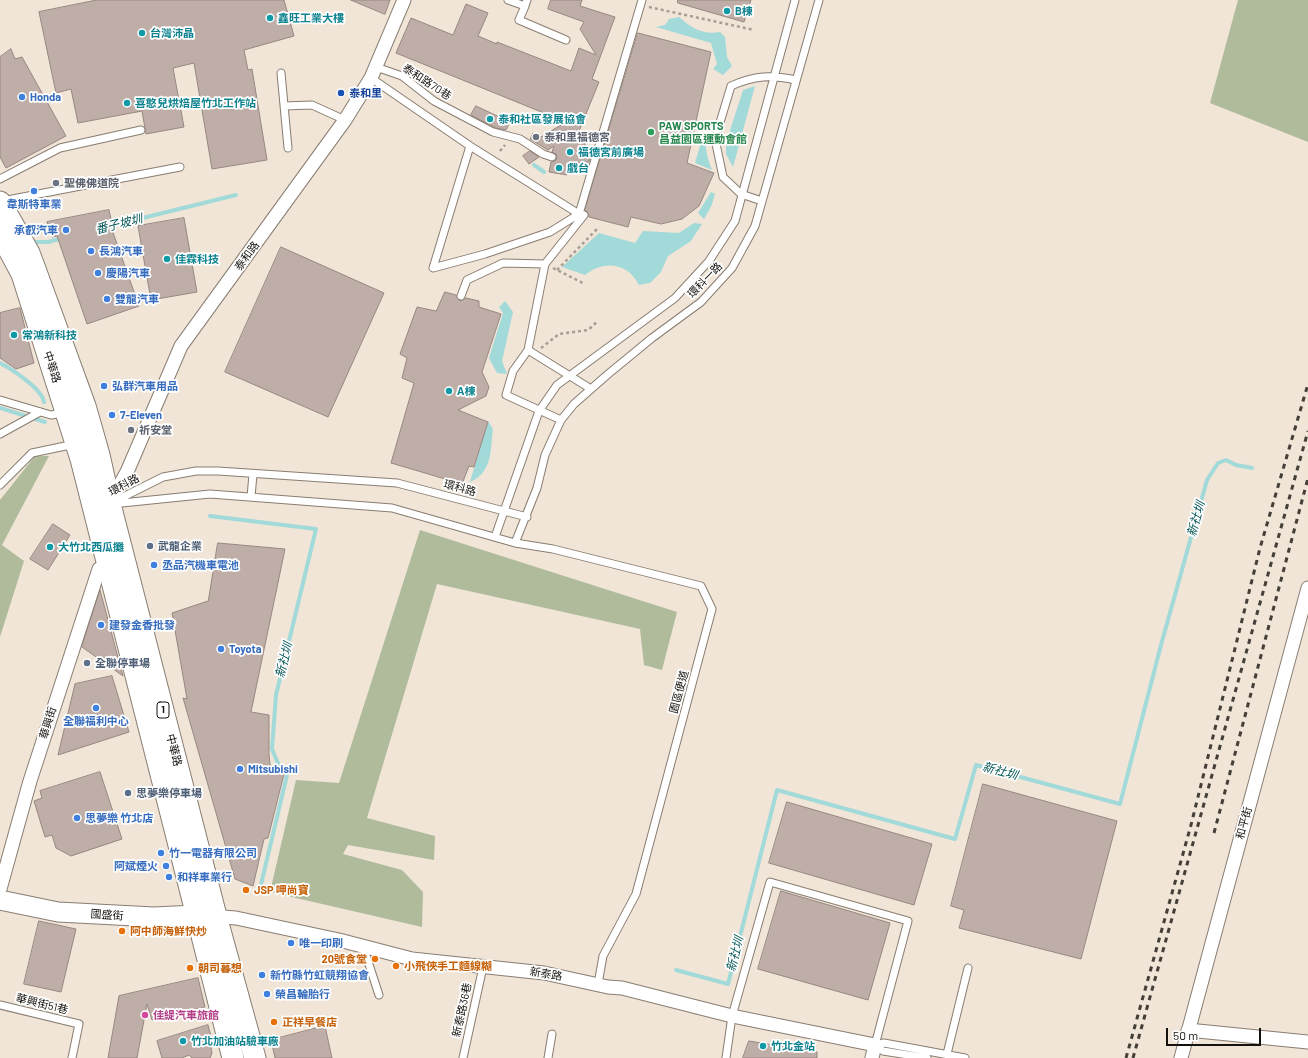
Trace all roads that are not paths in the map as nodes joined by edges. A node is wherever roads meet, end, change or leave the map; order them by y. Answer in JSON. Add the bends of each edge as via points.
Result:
{"nodes":[{"id":1,"x":404,"y":0,"type":"edge"},
{"id":2,"x":508,"y":0,"type":"edge"},
{"id":3,"x":795,"y":0,"type":"edge"},
{"id":4,"x":819,"y":0,"type":"edge"},
{"id":5,"x":641,"y":2,"type":"edge"},
{"id":6,"x":526,"y":3,"type":"edge"},
{"id":7,"x":566,"y":40,"type":"dead end"},
{"id":8,"x":374,"y":73,"type":"junction"},
{"id":9,"x":281,"y":74,"type":"dead end"},
{"id":10,"x":774,"y":75,"type":"junction"},
{"id":11,"x":796,"y":80,"type":"junction"},
{"id":12,"x":284,"y":106,"type":"junction"},
{"id":13,"x":345,"y":120,"type":"junction"},
{"id":14,"x":141,"y":130,"type":"dead end"},
{"id":15,"x":470,"y":146,"type":"junction"},
{"id":16,"x":288,"y":148,"type":"dead end"},
{"id":17,"x":552,"y":156,"type":"dead end"},
{"id":18,"x":180,"y":167,"type":"dead end"},
{"id":19,"x":0,"y":179,"type":"edge"},
{"id":20,"x":741,"y":194,"type":"junction"},
{"id":21,"x":762,"y":201,"type":"junction"},
{"id":22,"x":0,"y":202,"type":"edge"},
{"id":23,"x":581,"y":215,"type":"junction"},
{"id":24,"x":7,"y":229,"type":"edge"},
{"id":25,"x":14,"y":253,"type":"edge"},
{"id":26,"x":546,"y":264,"type":"junction"},
{"id":27,"x":461,"y":296,"type":"dead end"},
{"id":28,"x":528,"y":350,"type":"junction"},
{"id":29,"x":569,"y":375,"type":"junction"},
{"id":30,"x":591,"y":389,"type":"junction"},
{"id":31,"x":0,"y":400,"type":"edge"},
{"id":32,"x":75,"y":409,"type":"junction"},
{"id":33,"x":539,"y":411,"type":"junction"},
{"id":34,"x":40,"y":412,"type":"junction"},
{"id":35,"x":560,"y":420,"type":"junction"},
{"id":36,"x":0,"y":434,"type":"edge"},
{"id":37,"x":86,"y":442,"type":"junction"},
{"id":38,"x":253,"y":474,"type":"junction"},
{"id":39,"x":0,"y":485,"type":"edge"},
{"id":40,"x":251,"y":497,"type":"junction"},
{"id":41,"x":102,"y":507,"type":"junction"},
{"id":42,"x":505,"y":511,"type":"junction"},
{"id":43,"x":527,"y":517,"type":"junction"},
{"id":44,"x":495,"y":537,"type":"junction"},
{"id":45,"x":515,"y":543,"type":"junction"},
{"id":46,"x":109,"y":566,"type":"junction"},
{"id":47,"x":1308,"y":588,"type":"edge"},
{"id":48,"x":0,"y":890,"type":"edge"},
{"id":49,"x":0,"y":900,"type":"edge"},
{"id":50,"x":206,"y":916,"type":"junction"},
{"id":51,"x":362,"y":946,"type":"junction"},
{"id":52,"x":483,"y":967,"type":"junction"},
{"id":53,"x":968,"y":968,"type":"dead end"},
{"id":54,"x":598,"y":984,"type":"junction"},
{"id":55,"x":379,"y":995,"type":"dead end"},
{"id":56,"x":0,"y":1005,"type":"edge"},
{"id":57,"x":732,"y":1016,"type":"junction"},
{"id":58,"x":1188,"y":1030,"type":"junction"},
{"id":59,"x":552,"y":1034,"type":"dead end"},
{"id":60,"x":1308,"y":1042,"type":"edge"},
{"id":61,"x":874,"y":1052,"type":"edge"},
{"id":62,"x":945,"y":1056,"type":"edge"},
{"id":63,"x":72,"y":1058,"type":"edge"},
{"id":64,"x":233,"y":1058,"type":"edge"},
{"id":65,"x":255,"y":1058,"type":"edge"},
{"id":66,"x":463,"y":1058,"type":"edge"},
{"id":67,"x":548,"y":1058,"type":"edge"},
{"id":68,"x":726,"y":1058,"type":"edge"},
{"id":69,"x":927,"y":1058,"type":"edge"},
{"id":70,"x":965,"y":1058,"type":"edge"},
{"id":71,"x":1181,"y":1058,"type":"edge"}],
"edges":[{"from":1,"to":8,"type":"street","name":"泰和路"},
{"from":2,"to":6,"type":"lane"},
{"from":3,"to":10,"type":"lane","name":"環科一路"},
{"from":4,"to":11,"type":"lane","name":"環科一路"},
{"from":5,"to":23,"type":"lane"},
{"from":6,"to":7,"type":"lane","via":[[519,20]]},
{"from":8,"to":13,"type":"street","name":"泰和路"},
{"from":8,"to":15,"type":"lane"},
{"from":8,"to":17,"type":"lane","name":"泰和路70巷","via":[[402,76],[434,101],[493,132],[520,139],[543,154]]},
{"from":9,"to":12,"type":"lane"},
{"from":10,"to":11,"type":"lane"},
{"from":10,"to":20,"type":"lane","name":"環科一路"},
{"from":10,"to":20,"type":"lane","via":[[754,77],[731,86],[715,139],[723,177]]},
{"from":11,"to":21,"type":"lane","name":"環科一路"},
{"from":12,"to":13,"type":"lane","via":[[312,105]]},
{"from":12,"to":16,"type":"lane"},
{"from":13,"to":41,"type":"street","name":"泰和路","via":[[182,346],[127,472]]},
{"from":14,"to":19,"type":"lane","via":[[60,148]]},
{"from":15,"to":23,"type":"lane"},
{"from":15,"to":23,"type":"lane","via":[[433,268],[550,232]]},
{"from":18,"to":22,"type":"lane"},
{"from":20,"to":21,"type":"lane"},
{"from":20,"to":29,"type":"lane","name":"環科一路","via":[[735,221],[709,261],[675,298]]},
{"from":21,"to":30,"type":"lane","name":"環科一路","via":[[755,226],[732,268],[701,302],[652,338]]},
{"from":22,"to":24,"type":"main road","number":"1"},
{"from":23,"to":26,"type":"lane"},
{"from":24,"to":25,"type":"main road","number":"1"},
{"from":25,"to":32,"type":"main road","name":"中華路","number":"1"},
{"from":26,"to":27,"type":"lane","via":[[503,263],[467,280]]},
{"from":26,"to":28,"type":"lane"},
{"from":28,"to":29,"type":"lane"},
{"from":28,"to":33,"type":"lane","via":[[513,371],[506,395]]},
{"from":29,"to":30,"type":"lane"},
{"from":29,"to":33,"type":"lane","name":"環科一路","via":[[557,385]]},
{"from":30,"to":35,"type":"lane","name":"環科一路"},
{"from":31,"to":34,"type":"lane"},
{"from":32,"to":34,"type":"lane","via":[[51,415]]},
{"from":32,"to":37,"type":"main road","number":"1"},
{"from":33,"to":35,"type":"lane"},
{"from":33,"to":42,"type":"lane","name":"環科一路"},
{"from":34,"to":36,"type":"lane"},
{"from":35,"to":43,"type":"lane","name":"環科一路","via":[[545,456]]},
{"from":37,"to":39,"type":"lane","via":[[32,453]]},
{"from":37,"to":41,"type":"main road","name":"中華路","number":"1"},
{"from":38,"to":40,"type":"lane"},
{"from":38,"to":41,"type":"lane","name":"環科路","via":[[196,471],[163,477]]},
{"from":38,"to":42,"type":"lane","name":"環科路","via":[[397,483]]},
{"from":40,"to":41,"type":"lane","name":"環科路","via":[[210,494]]},
{"from":40,"to":44,"type":"lane","name":"環科路","via":[[392,508]]},
{"from":41,"to":46,"type":"main road","name":"中華路","number":"1"},
{"from":41,"to":50,"type":"main road","name":"中華路","number":"1"},
{"from":42,"to":43,"type":"lane","name":"環科路"},
{"from":42,"to":44,"type":"lane","name":"環科一路"},
{"from":43,"to":45,"type":"lane","name":"環科一路"},
{"from":44,"to":45,"type":"lane","name":"環科路"},
{"from":45,"to":54,"type":"lane","name":"園區便道","via":[[553,549],[701,586],[712,609],[636,894],[603,956]]},
{"from":46,"to":48,"type":"street","name":"華興街","via":[[99,569],[30,781]]},
{"from":46,"to":50,"type":"main road","name":"中華路","number":"1"},
{"from":47,"to":58,"type":"street","name":"和平街"},
{"from":49,"to":50,"type":"street","name":"國盛街","via":[[66,912],[154,917]]},
{"from":50,"to":51,"type":"street","name":"新泰路","via":[[236,918]]},
{"from":50,"to":64,"type":"main road","name":"中華路","number":"1"},
{"from":50,"to":65,"type":"main road","name":"中華路","number":"1"},
{"from":51,"to":52,"type":"street","name":"新泰路","via":[[412,960]]},
{"from":51,"to":55,"type":"lane"},
{"from":52,"to":54,"type":"street","name":"新泰路","via":[[544,973]]},
{"from":52,"to":66,"type":"lane","name":"新泰路36巷"},
{"from":53,"to":62,"type":"lane"},
{"from":54,"to":57,"type":"street","name":"新泰路"},
{"from":56,"to":63,"type":"lane","name":"華興街51巷","via":[[79,1024]]},
{"from":57,"to":61,"type":"street","name":"新泰路"},
{"from":57,"to":61,"type":"lane","via":[[770,882],[908,921]]},
{"from":57,"to":68,"type":"lane"},
{"from":58,"to":60,"type":"street"},
{"from":58,"to":71,"type":"street","name":"和平街"},
{"from":59,"to":67,"type":"lane"},
{"from":61,"to":62,"type":"lane","name":"新泰路","via":[[884,1042]]},
{"from":61,"to":69,"type":"lane","name":"新泰路","via":[[883,1050]]},
{"from":62,"to":70,"type":"lane","name":"新泰路"}]}
